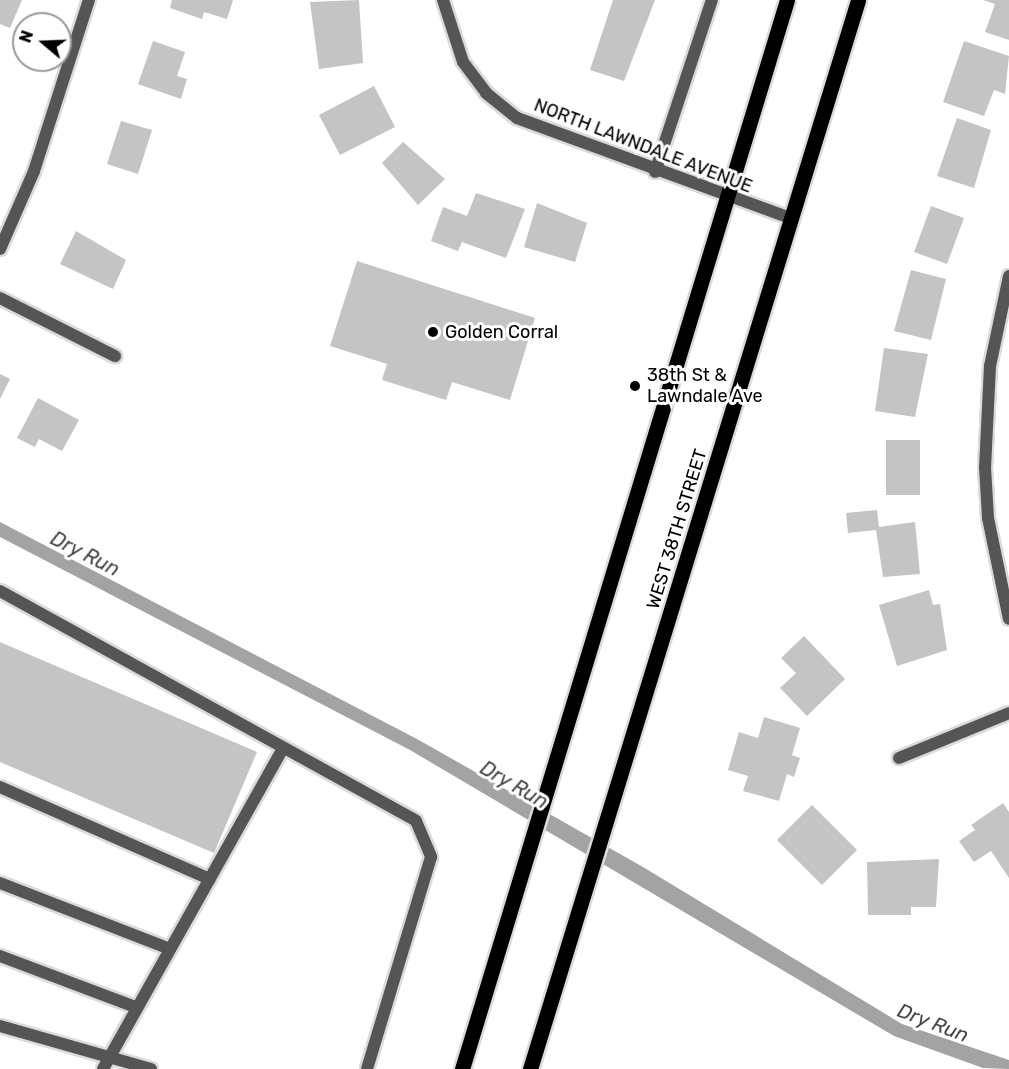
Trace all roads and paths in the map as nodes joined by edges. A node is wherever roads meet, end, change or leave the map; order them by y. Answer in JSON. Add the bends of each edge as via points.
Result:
{"nodes":[{"id":1,"x":89,"y":0,"type":"edge"},
{"id":2,"x":443,"y":0,"type":"edge"},
{"id":3,"x":712,"y":0,"type":"edge"},
{"id":4,"x":788,"y":0,"type":"edge"},
{"id":5,"x":858,"y":0,"type":"edge"},
{"id":6,"x":655,"y":172,"type":"junction"},
{"id":7,"x":728,"y":199,"type":"junction"},
{"id":8,"x":791,"y":218,"type":"junction"},
{"id":9,"x":0,"y":249,"type":"edge"},
{"id":10,"x":1009,"y":276,"type":"edge"},
{"id":11,"x":0,"y":298,"type":"edge"},
{"id":12,"x":115,"y":356,"type":"dead end"},
{"id":13,"x":0,"y":591,"type":"edge"},
{"id":14,"x":1009,"y":619,"type":"edge"},
{"id":15,"x":1009,"y":713,"type":"edge"},
{"id":16,"x":284,"y":748,"type":"junction"},
{"id":17,"x":899,"y":758,"type":"dead end"},
{"id":18,"x":0,"y":786,"type":"edge"},
{"id":19,"x":210,"y":879,"type":"junction"},
{"id":20,"x":0,"y":883,"type":"edge"},
{"id":21,"x":170,"y":949,"type":"junction"},
{"id":22,"x":0,"y":956,"type":"edge"},
{"id":23,"x":136,"y":1007,"type":"junction"},
{"id":24,"x":0,"y":1026,"type":"edge"},
{"id":25,"x":109,"y":1055,"type":"junction"},
{"id":26,"x":103,"y":1069,"type":"edge"},
{"id":27,"x":152,"y":1069,"type":"edge"},
{"id":28,"x":367,"y":1069,"type":"edge"},
{"id":29,"x":462,"y":1069,"type":"edge"},
{"id":30,"x":530,"y":1069,"type":"edge"}],
"edges":[{"from":1,"to":9,"type":"street","via":[[34,171]]},
{"from":2,"to":6,"type":"street","name":"NORTH LAWNDALE AVENUE","via":[[463,62],[504,110],[538,129]]},
{"from":3,"to":6,"type":"street"},
{"from":4,"to":7,"type":"main road"},
{"from":5,"to":8,"type":"main road","name":"WEST 38TH STREET"},
{"from":6,"to":7,"type":"street","name":"NORTH LAWNDALE AVENUE"},
{"from":7,"to":8,"type":"street","name":"NORTH LAWNDALE AVENUE"},
{"from":7,"to":29,"type":"main road"},
{"from":8,"to":30,"type":"main road","name":"WEST 38TH STREET"},
{"from":10,"to":14,"type":"street","via":[[991,357],[985,467],[988,518]]},
{"from":11,"to":12,"type":"street"},
{"from":13,"to":16,"type":"street"},
{"from":15,"to":17,"type":"street"},
{"from":16,"to":19,"type":"street"},
{"from":16,"to":28,"type":"street","via":[[416,821],[431,857]]},
{"from":18,"to":19,"type":"street"},
{"from":19,"to":21,"type":"street"},
{"from":20,"to":21,"type":"street"},
{"from":21,"to":23,"type":"street"},
{"from":22,"to":23,"type":"street"},
{"from":23,"to":25,"type":"street"},
{"from":24,"to":25,"type":"street"},
{"from":25,"to":26,"type":"street"},
{"from":25,"to":27,"type":"street"}]}
